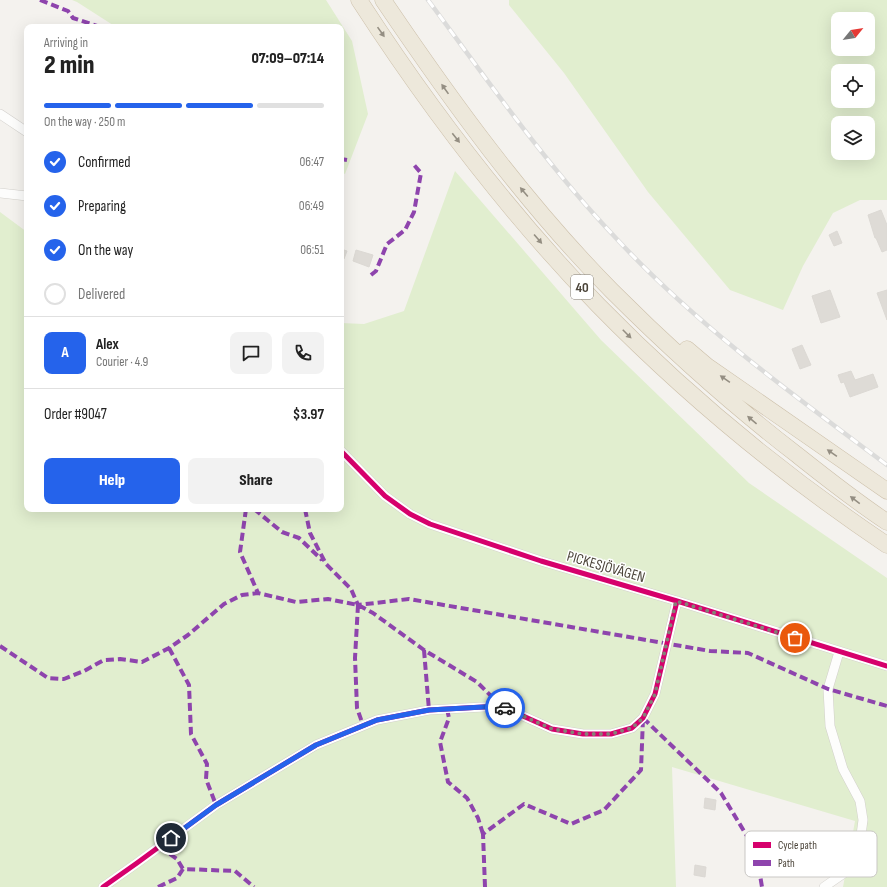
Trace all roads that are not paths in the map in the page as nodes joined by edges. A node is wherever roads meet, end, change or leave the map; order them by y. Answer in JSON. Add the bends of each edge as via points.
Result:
{"nodes":[{"id":1,"x":359,"y":0,"type":"edge"},
{"id":2,"x":383,"y":0,"type":"edge"},
{"id":3,"x":0,"y":114,"type":"edge"},
{"id":4,"x":24,"y":130,"type":"edge"},
{"id":5,"x":0,"y":193,"type":"edge"},
{"id":6,"x":24,"y":196,"type":"edge"},
{"id":7,"x":587,"y":263,"type":"junction"},
{"id":8,"x":344,"y":454,"type":"edge"},
{"id":9,"x":887,"y":491,"type":"edge"},
{"id":10,"x":887,"y":522,"type":"edge"},
{"id":11,"x":887,"y":545,"type":"edge"},
{"id":12,"x":676,"y":601,"type":"junction"},
{"id":13,"x":839,"y":652,"type":"junction"},
{"id":14,"x":887,"y":666,"type":"edge"},
{"id":15,"x":862,"y":831,"type":"edge"},
{"id":16,"x":838,"y":877,"type":"edge"},
{"id":17,"x":103,"y":887,"type":"edge"},
{"id":18,"x":824,"y":887,"type":"edge"}],
"edges":[{"from":1,"to":11,"type":"highway","number":"40","one_way":true,"via":[[447,127],[539,239],[598,304],[658,364],[750,444],[812,493]]},
{"from":7,"to":2,"type":"highway","number":"40","one_way":true,"via":[[502,166]]},
{"from":3,"to":4,"type":"street"},
{"from":5,"to":6,"type":"street"},
{"from":9,"to":7,"type":"highway","one_way":true,"via":[[707,366]]},
{"from":10,"to":7,"type":"highway","number":"40","one_way":true,"via":[[821,474],[718,390],[670,348]]},
{"from":8,"to":12,"type":"street","name":"PICKESJÖVÄGEN","via":[[385,496],[410,514],[430,524],[541,561]]},
{"from":12,"to":13,"type":"street","name":"PICKESJÖVÄGEN"},
{"from":12,"to":17,"type":"street","via":[[655,694],[643,718],[632,728],[611,734],[583,734],[552,729],[501,706],[429,710],[377,720],[316,745],[216,805]]},
{"from":13,"to":14,"type":"street","name":"PICKESJÖVÄGEN"},
{"from":13,"to":15,"type":"street","via":[[828,689],[830,726],[843,769],[860,801],[863,820]]},
{"from":16,"to":18,"type":"street"}]}
